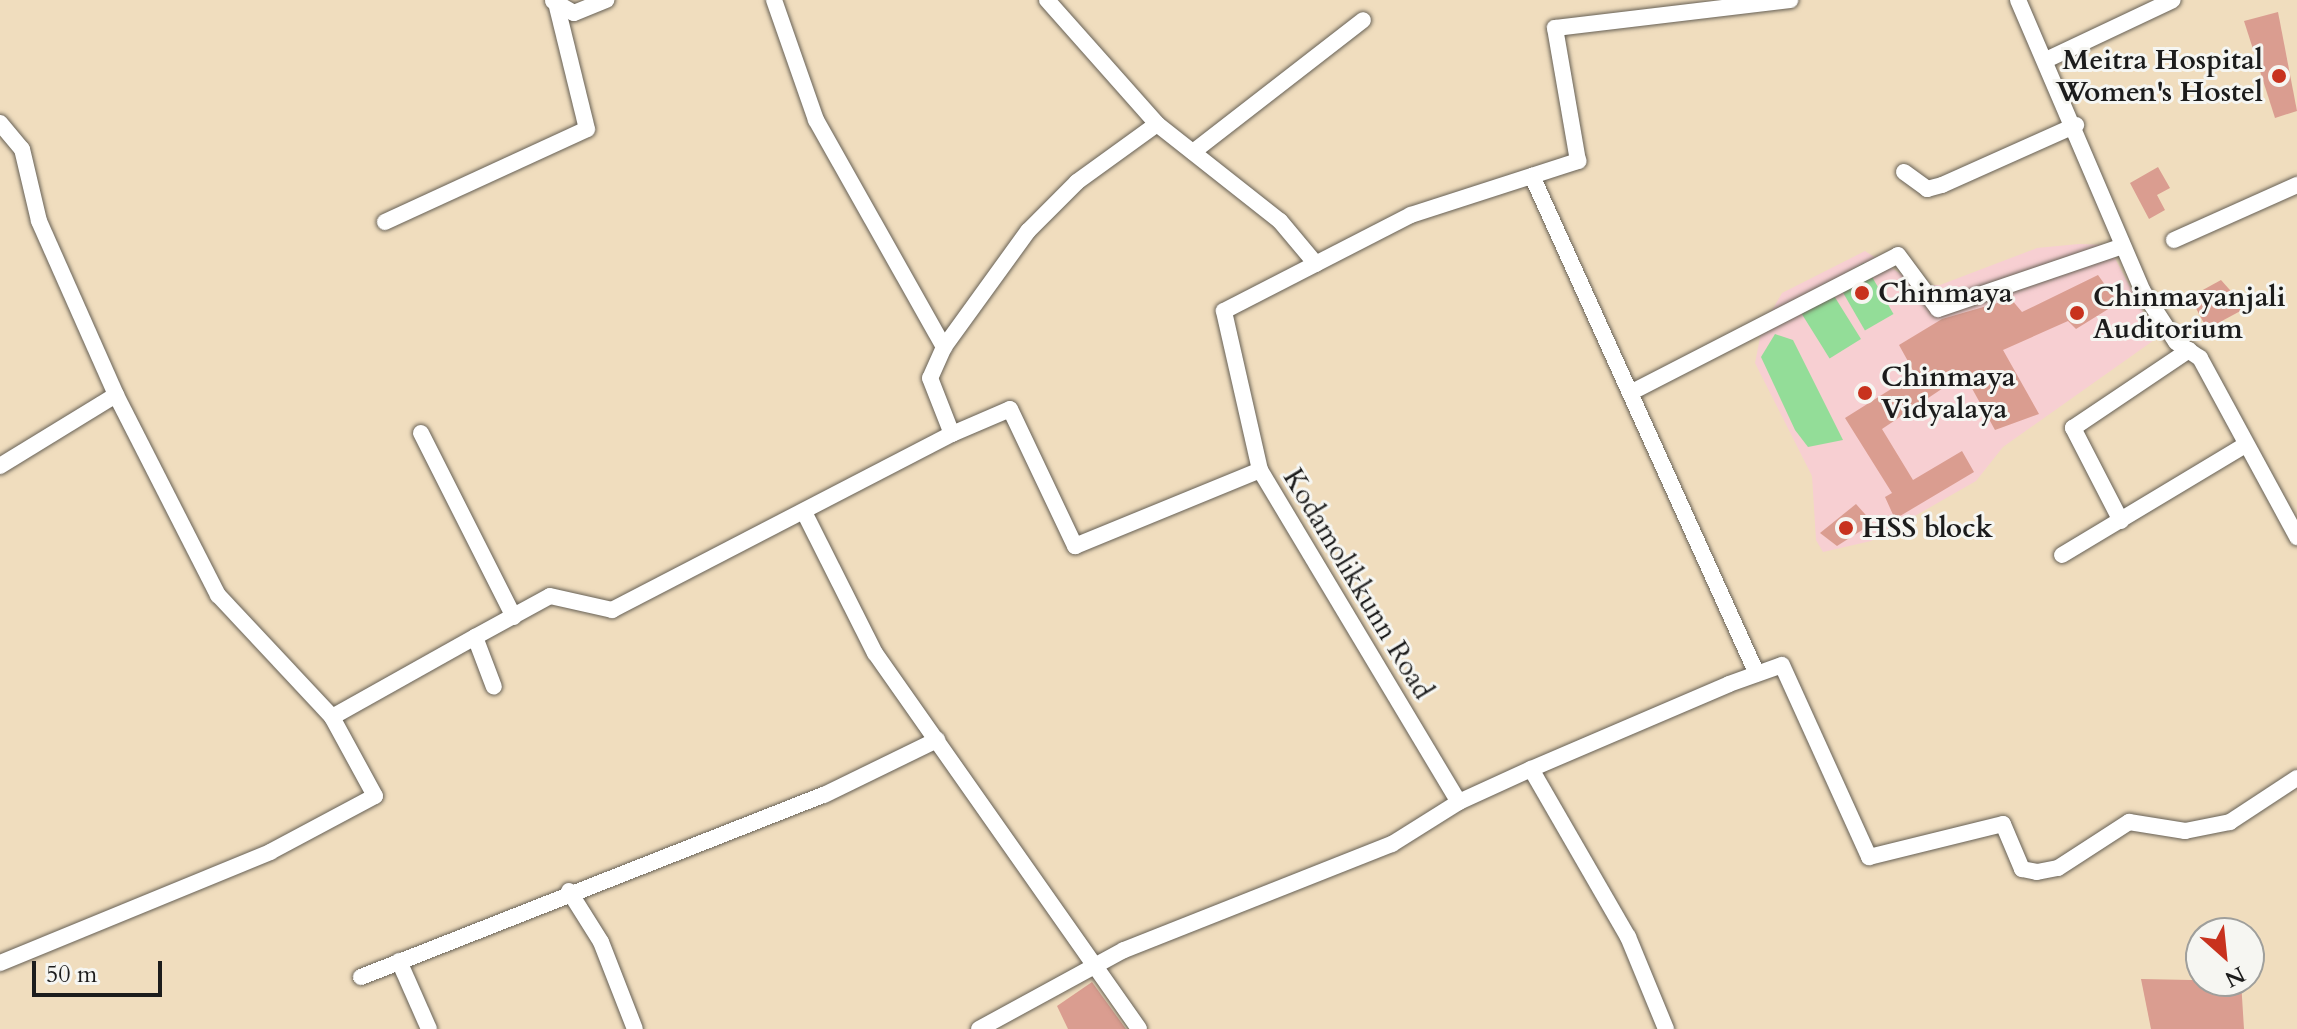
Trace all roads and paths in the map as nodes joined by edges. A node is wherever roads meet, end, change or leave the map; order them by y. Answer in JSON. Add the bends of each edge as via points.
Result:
{"nodes":[{"id":1,"x":607,"y":0,"type":"edge"},
{"id":2,"x":774,"y":0,"type":"edge"},
{"id":3,"x":1047,"y":0,"type":"edge"},
{"id":4,"x":1790,"y":0,"type":"edge"},
{"id":5,"x":2018,"y":0,"type":"edge"},
{"id":6,"x":2173,"y":0,"type":"edge"},
{"id":7,"x":555,"y":3,"type":"edge"},
{"id":8,"x":1363,"y":20,"type":"dead end"},
{"id":9,"x":2046,"y":60,"type":"junction"},
{"id":10,"x":0,"y":123,"type":"edge"},
{"id":11,"x":1157,"y":124,"type":"junction"},
{"id":12,"x":2076,"y":125,"type":"junction"},
{"id":13,"x":1193,"y":152,"type":"junction"},
{"id":14,"x":1904,"y":172,"type":"dead end"},
{"id":15,"x":1532,"y":176,"type":"junction"},
{"id":16,"x":2297,"y":185,"type":"edge"},
{"id":17,"x":385,"y":222,"type":"dead end"},
{"id":18,"x":2174,"y":240,"type":"dead end"},
{"id":19,"x":2120,"y":247,"type":"junction"},
{"id":20,"x":1316,"y":264,"type":"junction"},
{"id":21,"x":944,"y":347,"type":"junction"},
{"id":22,"x":2189,"y":350,"type":"junction"},
{"id":23,"x":1630,"y":393,"type":"junction"},
{"id":24,"x":116,"y":395,"type":"junction"},
{"id":25,"x":421,"y":433,"type":"dead end"},
{"id":26,"x":952,"y":434,"type":"junction"},
{"id":27,"x":2245,"y":445,"type":"junction"},
{"id":28,"x":0,"y":466,"type":"edge"},
{"id":29,"x":1260,"y":470,"type":"junction"},
{"id":30,"x":804,"y":512,"type":"junction"},
{"id":31,"x":2121,"y":521,"type":"junction"},
{"id":32,"x":2297,"y":537,"type":"edge"},
{"id":33,"x":2062,"y":555,"type":"dead end"},
{"id":34,"x":514,"y":617,"type":"junction"},
{"id":35,"x":475,"y":637,"type":"junction"},
{"id":36,"x":1757,"y":674,"type":"junction"},
{"id":37,"x":494,"y":687,"type":"dead end"},
{"id":38,"x":332,"y":717,"type":"junction"},
{"id":39,"x":937,"y":740,"type":"junction"},
{"id":40,"x":1531,"y":769,"type":"junction"},
{"id":41,"x":2297,"y":778,"type":"edge"},
{"id":42,"x":1459,"y":802,"type":"junction"},
{"id":43,"x":569,"y":891,"type":"junction"},
{"id":44,"x":399,"y":961,"type":"junction"},
{"id":45,"x":0,"y":963,"type":"edge"},
{"id":46,"x":1098,"y":964,"type":"junction"},
{"id":47,"x":361,"y":977,"type":"dead end"},
{"id":48,"x":429,"y":1029,"type":"edge"},
{"id":49,"x":635,"y":1029,"type":"edge"},
{"id":50,"x":979,"y":1029,"type":"edge"},
{"id":51,"x":1139,"y":1029,"type":"edge"},
{"id":52,"x":1666,"y":1029,"type":"edge"}],
"edges":[{"from":1,"to":7,"type":"street","via":[[574,13]]},
{"from":2,"to":21,"type":"street","via":[[816,120]]},
{"from":3,"to":11,"type":"street"},
{"from":4,"to":15,"type":"street","via":[[1555,28],[1578,161]]},
{"from":5,"to":9,"type":"street"},
{"from":6,"to":9,"type":"street"},
{"from":7,"to":17,"type":"street","via":[[587,129]]},
{"from":8,"to":13,"type":"street"},
{"from":9,"to":12,"type":"street"},
{"from":10,"to":24,"type":"street","via":[[22,149],[39,221]]},
{"from":11,"to":13,"type":"street"},
{"from":11,"to":21,"type":"street","via":[[1077,182],[1028,231]]},
{"from":12,"to":14,"type":"street","via":[[1942,185],[1927,189]]},
{"from":12,"to":19,"type":"street"},
{"from":13,"to":20,"type":"street","via":[[1280,221]]},
{"from":15,"to":20,"type":"street","via":[[1411,215]]},
{"from":15,"to":23,"type":"street"},
{"from":16,"to":18,"type":"street"},
{"from":19,"to":22,"type":"street","via":[[2176,342]]},
{"from":19,"to":23,"type":"street","via":[[1938,309],[1898,255]]},
{"from":20,"to":29,"type":"street","via":[[1224,311]]},
{"from":21,"to":26,"type":"street","via":[[930,378]]},
{"from":22,"to":27,"type":"street","via":[[2200,358]]},
{"from":22,"to":31,"type":"street","via":[[2073,428]]},
{"from":23,"to":36,"type":"street"},
{"from":24,"to":28,"type":"street"},
{"from":24,"to":38,"type":"street","via":[[218,595]]},
{"from":25,"to":34,"type":"street"},
{"from":26,"to":29,"type":"street","name":"Kodamolikkunn Road","via":[[1010,409],[1075,546]]},
{"from":26,"to":30,"type":"street"},
{"from":27,"to":31,"type":"street"},
{"from":27,"to":32,"type":"street"},
{"from":29,"to":42,"type":"street","name":"Kodamolikkunn Road"},
{"from":30,"to":34,"type":"street","via":[[612,610],[550,596]]},
{"from":30,"to":39,"type":"street","via":[[875,653]]},
{"from":31,"to":33,"type":"street"},
{"from":34,"to":35,"type":"street"},
{"from":35,"to":37,"type":"street"},
{"from":35,"to":38,"type":"street"},
{"from":36,"to":40,"type":"street"},
{"from":36,"to":41,"type":"street","via":[[1782,665],[1869,857],[2003,824],[2022,869],[2037,872],[2058,868],[2129,822],[2185,831],[2230,822]]},
{"from":38,"to":45,"type":"street","via":[[375,796],[270,852]]},
{"from":39,"to":43,"type":"street","via":[[824,795]]},
{"from":39,"to":46,"type":"street"},
{"from":40,"to":42,"type":"street"},
{"from":40,"to":52,"type":"street","via":[[1546,801],[1586,855]]},
{"from":42,"to":46,"type":"street","via":[[1392,844]]},
{"from":43,"to":44,"type":"street"},
{"from":43,"to":49,"type":"street","via":[[601,942]]},
{"from":44,"to":47,"type":"street"},
{"from":44,"to":48,"type":"street"},
{"from":46,"to":50,"type":"street"},
{"from":46,"to":51,"type":"street"}]}
